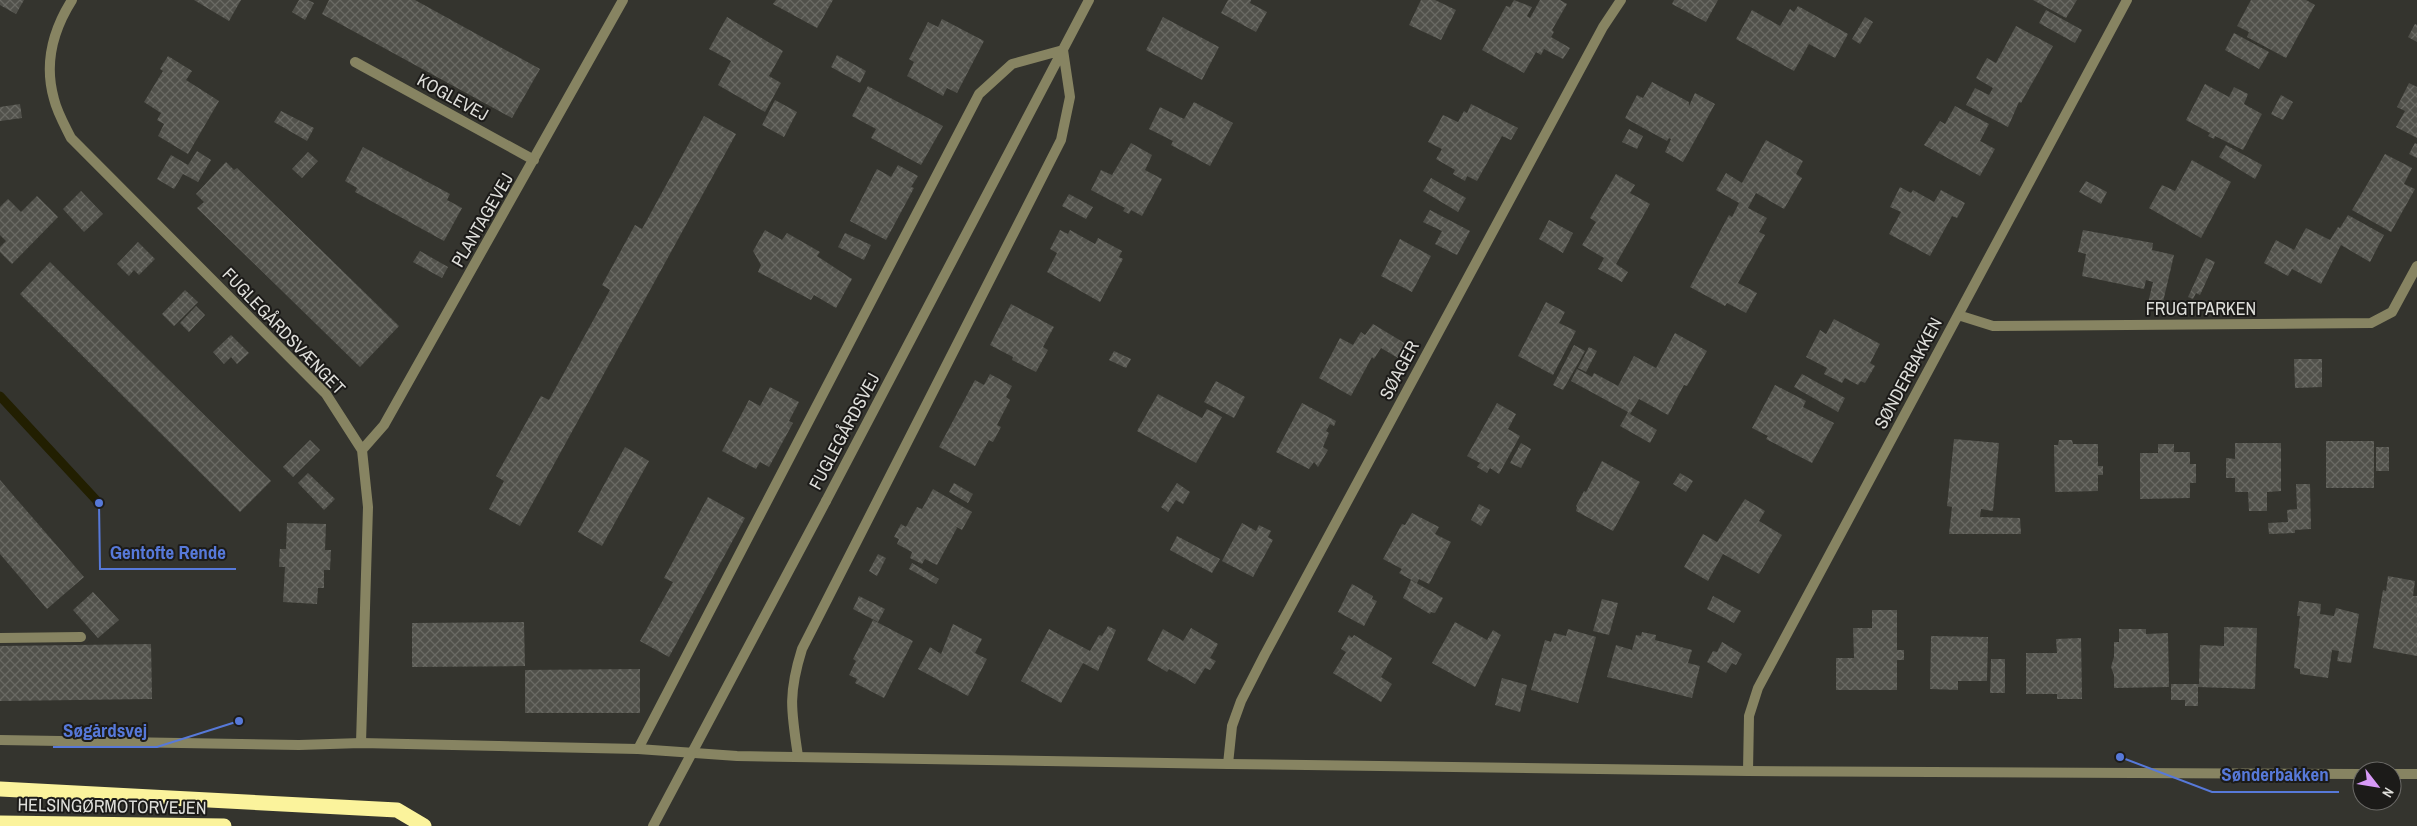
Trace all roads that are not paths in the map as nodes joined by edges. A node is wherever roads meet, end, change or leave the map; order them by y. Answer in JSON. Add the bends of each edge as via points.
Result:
{"nodes":[{"id":1,"x":72,"y":0,"type":"edge"},
{"id":2,"x":623,"y":0,"type":"edge"},
{"id":3,"x":1089,"y":0,"type":"edge"},
{"id":4,"x":1621,"y":0,"type":"edge"},
{"id":5,"x":2127,"y":0,"type":"edge"},
{"id":6,"x":1063,"y":50,"type":"junction"},
{"id":7,"x":355,"y":62,"type":"dead end"},
{"id":8,"x":534,"y":160,"type":"junction"},
{"id":9,"x":2417,"y":266,"type":"edge"},
{"id":10,"x":1958,"y":315,"type":"junction"},
{"id":11,"x":362,"y":450,"type":"junction"},
{"id":12,"x":81,"y":637,"type":"dead end"},
{"id":13,"x":0,"y":638,"type":"edge"},
{"id":14,"x":0,"y":740,"type":"edge"},
{"id":15,"x":362,"y":743,"type":"junction"},
{"id":16,"x":638,"y":749,"type":"junction"},
{"id":17,"x":798,"y":756,"type":"junction"},
{"id":18,"x":1228,"y":764,"type":"junction"},
{"id":19,"x":1748,"y":771,"type":"junction"},
{"id":20,"x":2352,"y":774,"type":"edge"},
{"id":21,"x":2402,"y":774,"type":"edge"},
{"id":22,"x":2417,"y":774,"type":"edge"},
{"id":23,"x":0,"y":789,"type":"edge"},
{"id":24,"x":0,"y":823,"type":"edge"},
{"id":25,"x":224,"y":826,"type":"edge"},
{"id":26,"x":424,"y":826,"type":"edge"},
{"id":27,"x":653,"y":826,"type":"edge"}],
"edges":[{"from":1,"to":11,"type":"street","name":"FUGLEGÅRDSVÆNGET","via":[[59,21],[49,64],[54,100],[71,138],[326,394]]},
{"from":2,"to":8,"type":"street","name":"PLANTAGEVEJ"},
{"from":3,"to":6,"type":"street","name":"FUGLEGÅRDSVEJ"},
{"from":4,"to":18,"type":"street","name":"SØAGER","via":[[1603,27],[1265,654],[1232,726]]},
{"from":5,"to":10,"type":"street","name":"SØNDERBAKKEN"},
{"from":6,"to":16,"type":"street","name":"FUGLEGÅRDSVEJ","via":[[1012,64],[979,94]]},
{"from":6,"to":17,"type":"street","via":[[1070,97],[1061,140],[802,648],[793,678],[790,708]]},
{"from":6,"to":27,"type":"street","name":"FUGLEGÅRDSVEJ","bridge":true},
{"from":7,"to":8,"type":"street","name":"KOGLEVEJ"},
{"from":8,"to":11,"type":"street","name":"PLANTAGEVEJ","via":[[384,425]]},
{"from":9,"to":10,"type":"street","name":"FRUGTPARKEN","via":[[2392,312],[2371,323],[1993,326]]},
{"from":10,"to":19,"type":"street","name":"SØNDERBAKKEN","via":[[1758,688],[1749,716]]},
{"from":11,"to":15,"type":"street","name":"FUGLEGÅRDSVÆNGET","via":[[368,507]]},
{"from":12,"to":13,"type":"street"},
{"from":14,"to":15,"type":"street","via":[[299,745]]},
{"from":15,"to":16,"type":"street"},
{"from":16,"to":17,"type":"street","via":[[737,756]]},
{"from":17,"to":18,"type":"street"},
{"from":18,"to":19,"type":"street"},
{"from":19,"to":20,"type":"street"},
{"from":21,"to":22,"type":"street"},
{"from":23,"to":26,"type":"highway","via":[[397,810]]},
{"from":24,"to":25,"type":"highway","name":"HELSINGØRMOTORVEJEN"}]}
